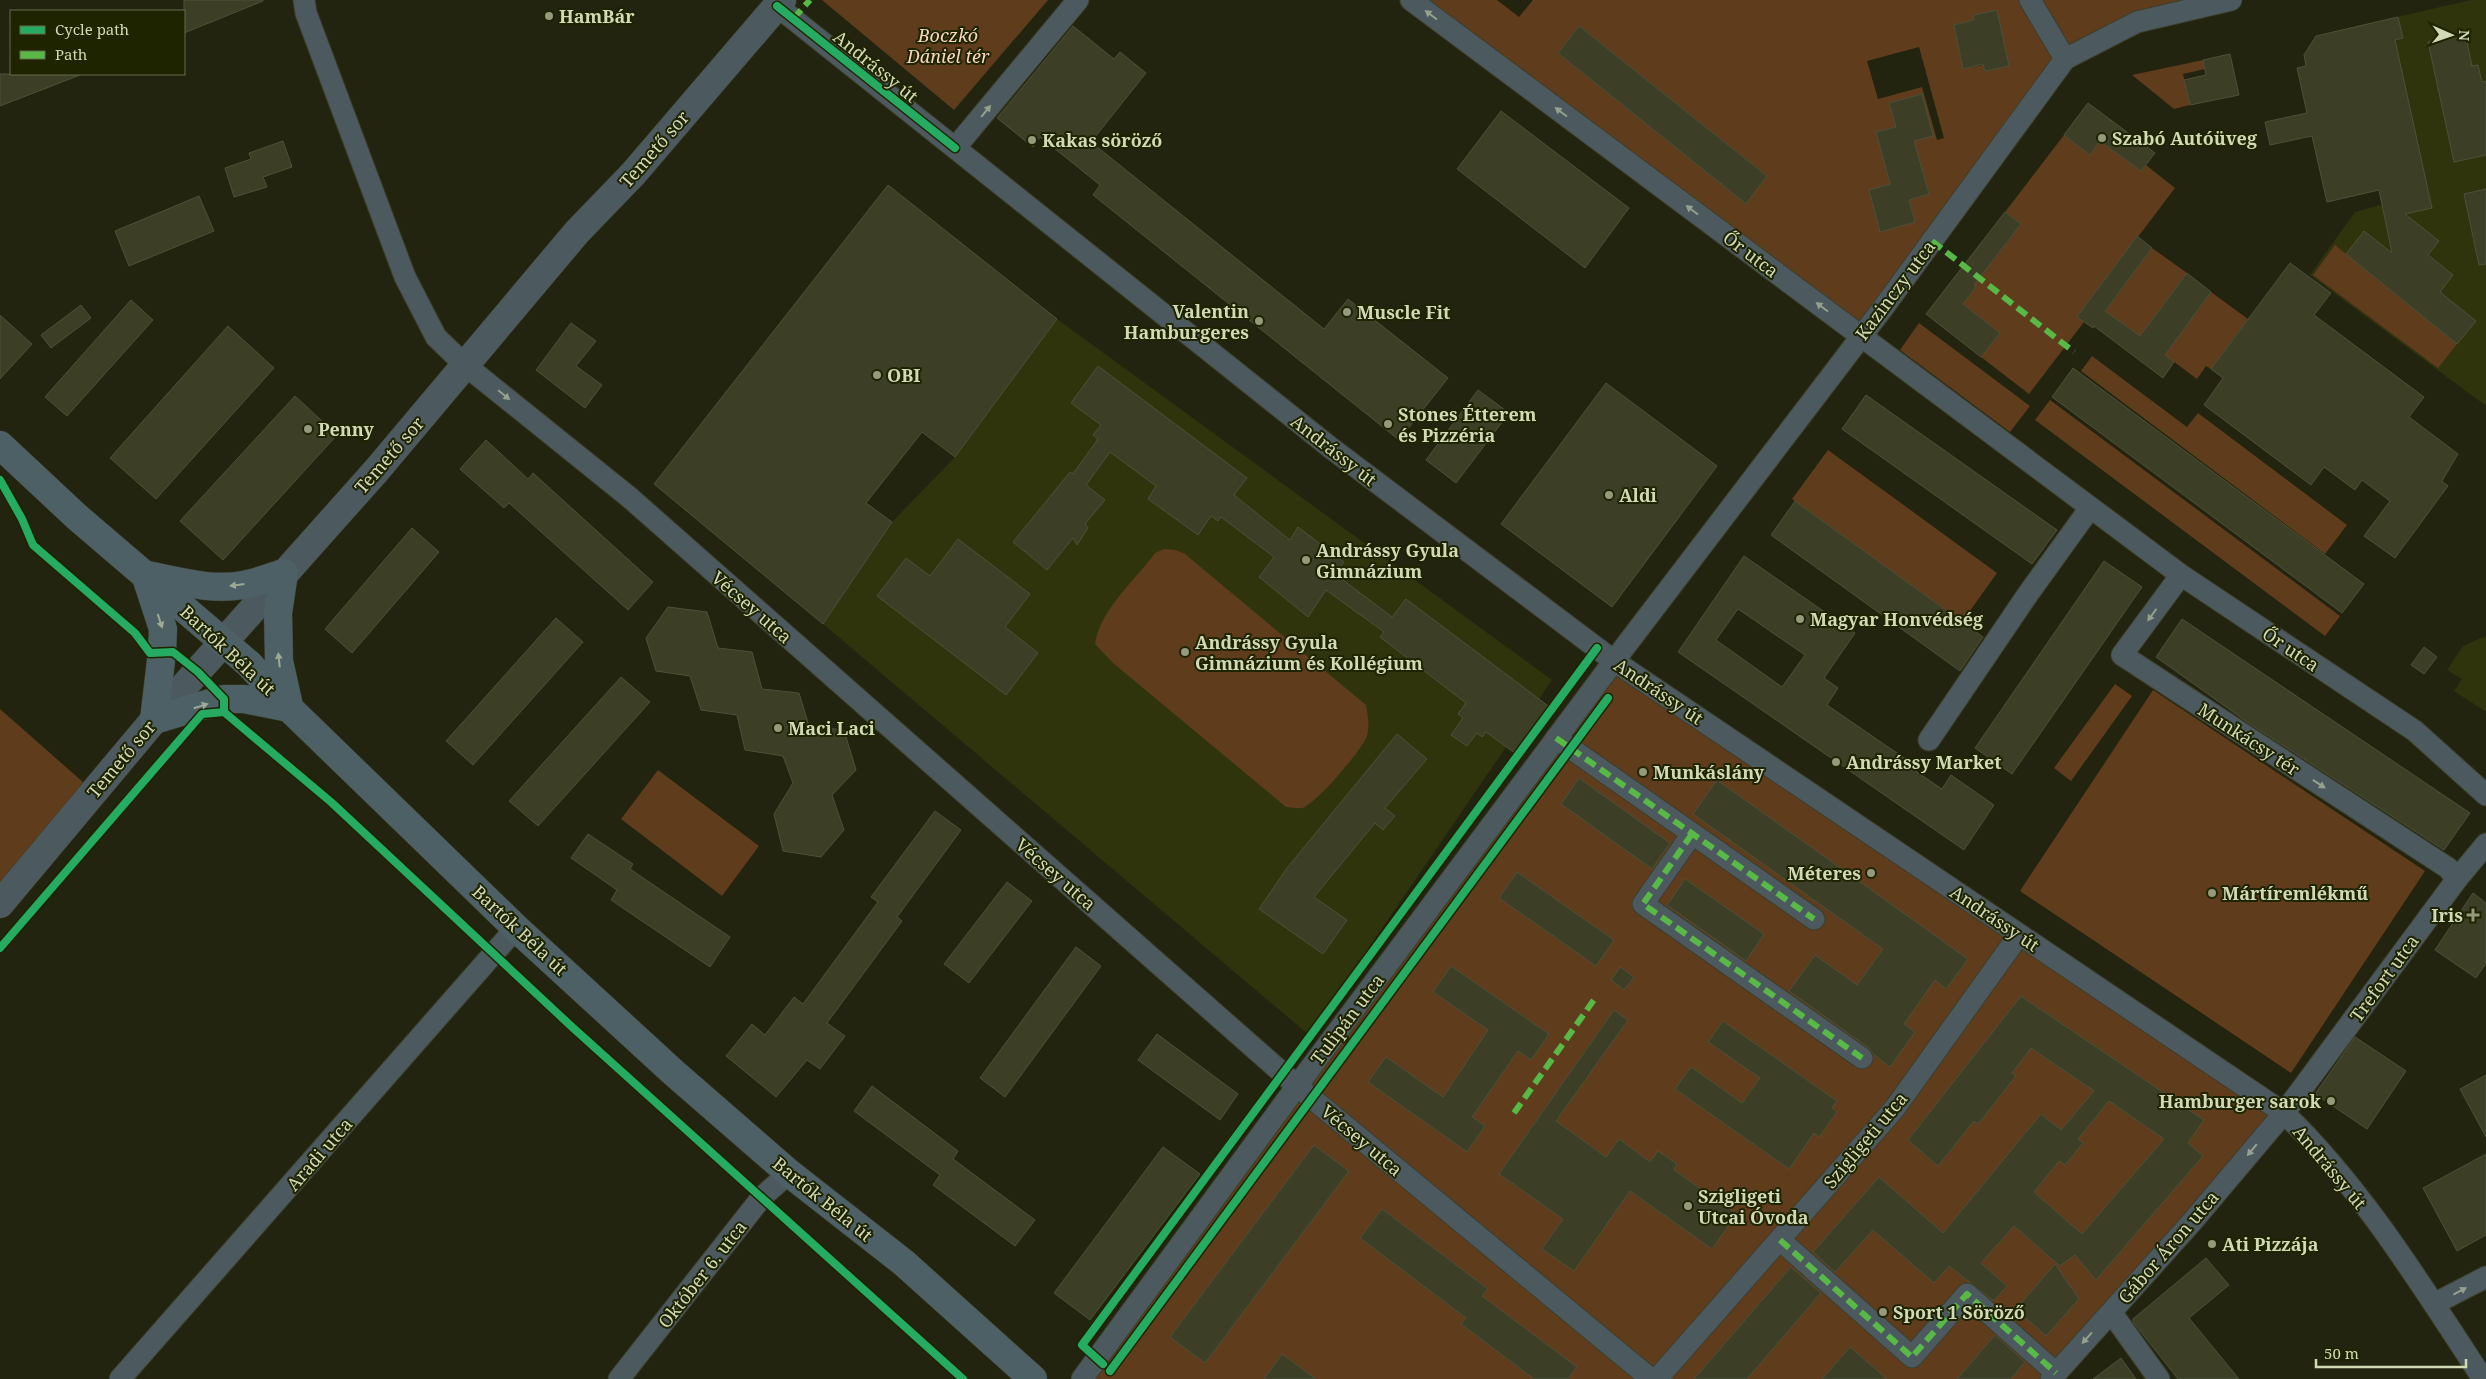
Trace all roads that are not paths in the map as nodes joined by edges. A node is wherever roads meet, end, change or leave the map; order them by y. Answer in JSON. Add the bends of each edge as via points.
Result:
{"nodes":[{"id":1,"x":304,"y":0,"type":"edge"},
{"id":2,"x":1078,"y":0,"type":"edge"},
{"id":3,"x":1411,"y":0,"type":"edge"},
{"id":4,"x":2030,"y":0,"type":"edge"},
{"id":5,"x":2231,"y":0,"type":"edge"},
{"id":6,"x":780,"y":3,"type":"edge"},
{"id":7,"x":2065,"y":59,"type":"junction"},
{"id":8,"x":956,"y":148,"type":"junction"},
{"id":9,"x":1861,"y":336,"type":"junction"},
{"id":10,"x":465,"y":365,"type":"junction"},
{"id":11,"x":0,"y":446,"type":"edge"},
{"id":12,"x":2090,"y":508,"type":"junction"},
{"id":13,"x":284,"y":573,"type":"junction"},
{"id":14,"x":144,"y":574,"type":"junction"},
{"id":15,"x":2181,"y":575,"type":"junction"},
{"id":16,"x":223,"y":641,"type":"junction"},
{"id":17,"x":1614,"y":661,"type":"junction"},
{"id":18,"x":289,"y":708,"type":"junction"},
{"id":19,"x":154,"y":720,"type":"junction"},
{"id":20,"x":1556,"y":738,"type":"junction"},
{"id":21,"x":1928,"y":740,"type":"dead end"},
{"id":22,"x":2486,"y":796,"type":"edge"},
{"id":23,"x":1692,"y":834,"type":"junction"},
{"id":24,"x":2486,"y":844,"type":"edge"},
{"id":25,"x":2457,"y":879,"type":"junction"},
{"id":26,"x":0,"y":904,"type":"edge"},
{"id":27,"x":1814,"y":919,"type":"dead end"},
{"id":28,"x":516,"y":928,"type":"junction"},
{"id":29,"x":2019,"y":934,"type":"junction"},
{"id":30,"x":1862,"y":1058,"type":"dead end"},
{"id":31,"x":1297,"y":1086,"type":"junction"},
{"id":32,"x":2284,"y":1113,"type":"junction"},
{"id":33,"x":789,"y":1173,"type":"junction"},
{"id":34,"x":1780,"y":1240,"type":"junction"},
{"id":35,"x":2486,"y":1277,"type":"edge"},
{"id":36,"x":2434,"y":1304,"type":"junction"},
{"id":37,"x":2111,"y":1312,"type":"junction"},
{"id":38,"x":2054,"y":1376,"type":"edge"},
{"id":39,"x":120,"y":1379,"type":"edge"},
{"id":40,"x":618,"y":1379,"type":"edge"},
{"id":41,"x":1033,"y":1379,"type":"edge"},
{"id":42,"x":1082,"y":1379,"type":"edge"},
{"id":43,"x":1651,"y":1379,"type":"edge"},
{"id":44,"x":1657,"y":1379,"type":"edge"},
{"id":45,"x":2159,"y":1379,"type":"edge"},
{"id":46,"x":2483,"y":1379,"type":"edge"}],
"edges":[{"from":1,"to":10,"type":"street","name":"Vécsey utca","via":[[405,277],[436,337]]},
{"from":8,"to":2,"type":"street","one_way":true},
{"from":9,"to":3,"type":"street","name":"Őr utca","one_way":true},
{"from":4,"to":7,"type":"street"},
{"from":5,"to":7,"type":"street","name":"Kazinczy utca","via":[[2137,22]]},
{"from":6,"to":8,"type":"street","name":"Andrássy út"},
{"from":6,"to":10,"type":"street","name":"Temető sor","via":[[633,174],[577,232]]},
{"from":7,"to":9,"type":"street","name":"Kazinczy utca"},
{"from":8,"to":17,"type":"street","name":"Andrássy út","via":[[1331,448]]},
{"from":9,"to":12,"type":"street","name":"Őr utca"},
{"from":9,"to":17,"type":"street","name":"Kazinczy utca"},
{"from":10,"to":13,"type":"street","name":"Temető sor"},
{"from":10,"to":31,"type":"street","name":"Vécsey utca","one_way":true,"via":[[629,497]]},
{"from":11,"to":14,"type":"main road","name":"Bartók Béla út","via":[[76,517]]},
{"from":12,"to":15,"type":"street","name":"Őr utca"},
{"from":12,"to":21,"type":"street"},
{"from":13,"to":14,"type":"main road","one_way":true,"via":[[244,585],[221,587]]},
{"from":13,"to":16,"type":"street","name":"Temető sor"},
{"from":18,"to":13,"type":"main road","one_way":true,"via":[[278,661],[278,613]]},
{"from":14,"to":16,"type":"main road","name":"Bartók Béla út"},
{"from":14,"to":19,"type":"main road","one_way":true,"via":[[163,629]]},
{"from":15,"to":22,"type":"street","name":"Őr utca","via":[[2414,731]]},
{"from":15,"to":25,"type":"street","name":"Munkácsy tér","one_way":true,"via":[[2122,655],[2448,868]]},
{"from":16,"to":18,"type":"main road","name":"Bartók Béla út"},
{"from":16,"to":19,"type":"street","name":"Temető sor"},
{"from":17,"to":20,"type":"street","name":"Tulipán utca"},
{"from":17,"to":29,"type":"street","name":"Andrássy út"},
{"from":19,"to":18,"type":"main road","one_way":true,"via":[[224,699],[244,699]]},
{"from":18,"to":28,"type":"main road","name":"Bartók Béla út"},
{"from":19,"to":26,"type":"street","name":"Temető sor"},
{"from":20,"to":23,"type":"street"},
{"from":20,"to":31,"type":"street","name":"Tulipán utca"},
{"from":23,"to":27,"type":"street"},
{"from":23,"to":30,"type":"street","via":[[1644,904]]},
{"from":24,"to":25,"type":"street","name":"Trefort utca"},
{"from":25,"to":32,"type":"street","name":"Trefort utca"},
{"from":28,"to":33,"type":"main road","name":"Bartók Béla út"},
{"from":28,"to":39,"type":"street","name":"Aradi utca"},
{"from":29,"to":32,"type":"street","name":"Andrássy út"},
{"from":29,"to":34,"type":"street","name":"Szigligeti utca","via":[[1895,1108]]},
{"from":31,"to":42,"type":"street","name":"Tulipán utca"},
{"from":31,"to":43,"type":"street","name":"Vécsey utca"},
{"from":32,"to":36,"type":"street","name":"Andrássy út","via":[[2312,1140],[2347,1183]]},
{"from":32,"to":37,"type":"street","name":"Gábor Áron utca","one_way":true},
{"from":33,"to":40,"type":"street","name":"Október 6. utca","via":[[762,1197]]},
{"from":33,"to":41,"type":"main road","name":"Bartók Béla út","via":[[904,1263]]},
{"from":34,"to":38,"type":"street","via":[[1912,1357],[1967,1294]]},
{"from":34,"to":44,"type":"street","name":"Szigligeti utca"},
{"from":36,"to":35,"type":"street","one_way":true},
{"from":36,"to":46,"type":"street","name":"Andrássy út"},
{"from":37,"to":38,"type":"street","name":"Gábor Áron utca","one_way":true},
{"from":37,"to":45,"type":"street"}]}
